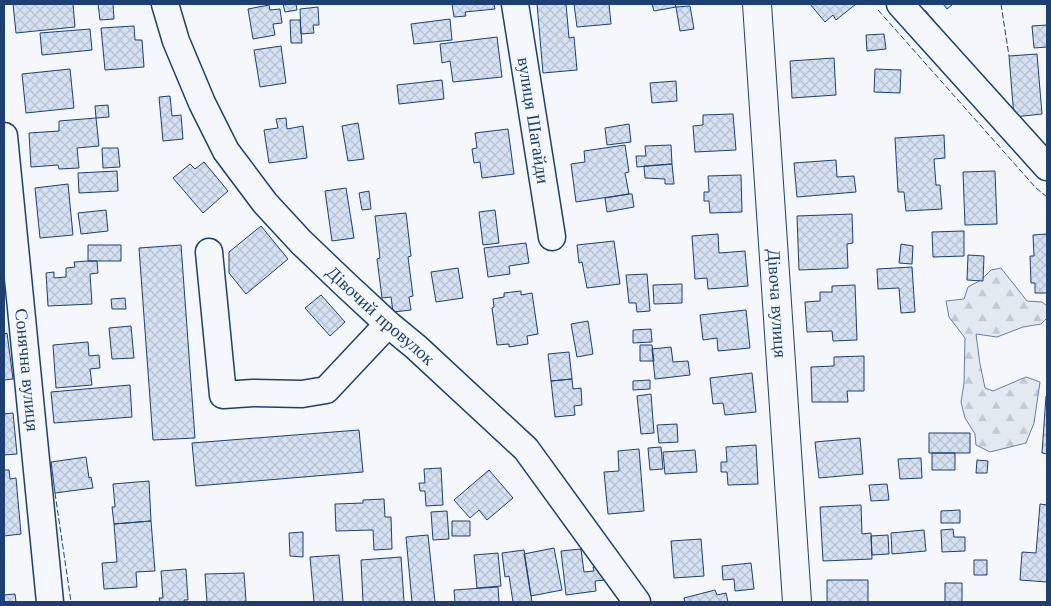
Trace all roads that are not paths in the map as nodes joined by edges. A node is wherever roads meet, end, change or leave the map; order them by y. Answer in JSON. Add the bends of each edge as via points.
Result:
{"nodes":[{"id":1,"x":165,"y":4,"type":"edge"},
{"id":2,"x":515,"y":4,"type":"edge"},
{"id":3,"x":757,"y":4,"type":"edge"},
{"id":4,"x":900,"y":4,"type":"edge"},
{"id":5,"x":4,"y":136,"type":"edge"},
{"id":6,"x":1047,"y":167,"type":"edge"},
{"id":7,"x":552,"y":237,"type":"dead end"},
{"id":8,"x":209,"y":252,"type":"dead end"},
{"id":9,"x":388,"y":324,"type":"junction"},
{"id":10,"x":50,"y":602,"type":"edge"},
{"id":11,"x":637,"y":602,"type":"edge"},
{"id":12,"x":797,"y":602,"type":"edge"}],
"edges":[{"from":1,"to":9,"type":"street","name":"Дівочий провулок","via":[[176,41],[226,151],[265,203],[301,242]]},
{"from":2,"to":7,"type":"street","name":"вулиця Шагайди"},
{"from":3,"to":12,"type":"main road","name":"Дівоча вулиця"},
{"from":4,"to":6,"type":"street"},
{"from":5,"to":10,"type":"street","name":"Сонячна вулиця"},
{"from":8,"to":9,"type":"street","via":[[223,395],[302,394],[326,390]]},
{"from":9,"to":11,"type":"street","name":"Дівочий провулок","via":[[526,449]]}]}
